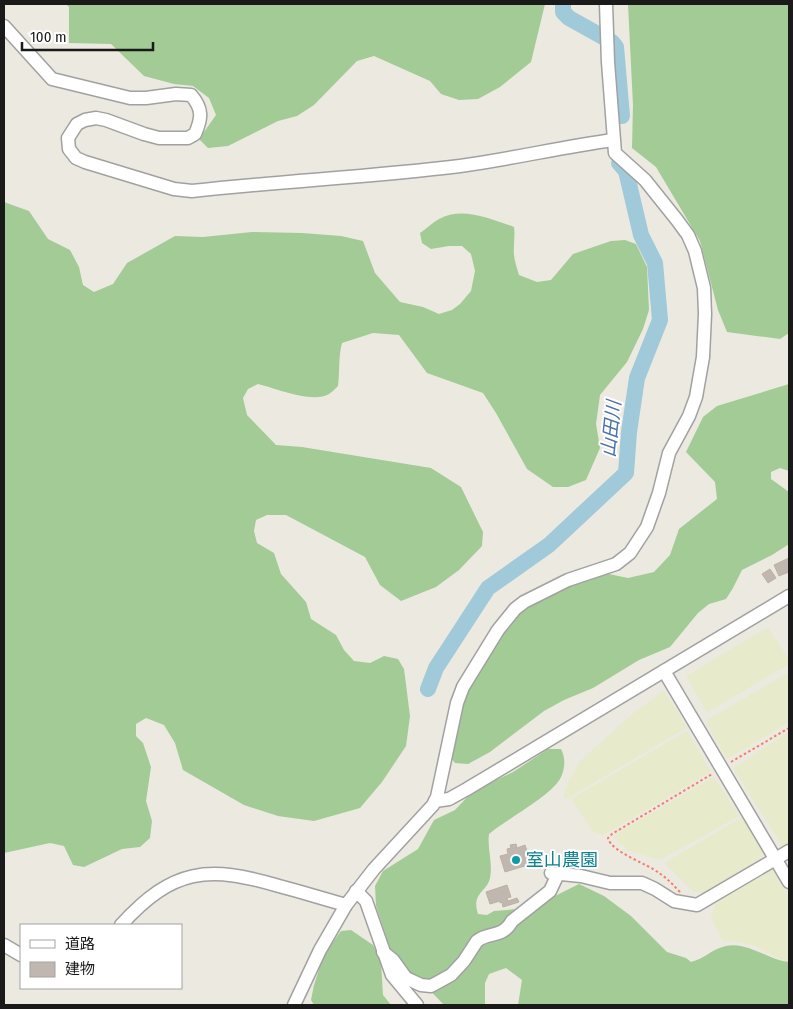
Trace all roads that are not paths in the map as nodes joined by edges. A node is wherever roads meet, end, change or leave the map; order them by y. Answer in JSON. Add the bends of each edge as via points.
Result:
{"nodes":[{"id":1,"x":606,"y":4,"type":"edge"},
{"id":2,"x":4,"y":26,"type":"edge"},
{"id":3,"x":613,"y":140,"type":"junction"},
{"id":4,"x":787,"y":598,"type":"edge"},
{"id":5,"x":664,"y":671,"type":"junction"},
{"id":6,"x":441,"y":775,"type":"junction"},
{"id":7,"x":466,"y":789,"type":"junction"},
{"id":8,"x":435,"y":801,"type":"junction"},
{"id":9,"x":789,"y":851,"type":"edge"},
{"id":10,"x":775,"y":859,"type":"junction"},
{"id":11,"x":789,"y":882,"type":"edge"},
{"id":12,"x":356,"y":891,"type":"junction"},
{"id":13,"x":346,"y":905,"type":"junction"},
{"id":14,"x":122,"y":924,"type":"edge"},
{"id":15,"x":4,"y":945,"type":"edge"},
{"id":16,"x":383,"y":952,"type":"junction"},
{"id":17,"x":20,"y":953,"type":"edge"},
{"id":18,"x":294,"y":1005,"type":"edge"},
{"id":19,"x":417,"y":1005,"type":"edge"}],
"edges":[{"from":1,"to":3,"type":"street"},
{"from":2,"to":3,"type":"street","via":[[52,79],[130,98],[191,95],[200,107],[200,116],[195,134],[188,138],[159,138],[96,118],[77,124],[68,138],[69,149],[76,158],[174,190],[192,191],[458,166]]},
{"from":3,"to":6,"type":"street","via":[[615,153],[645,180],[688,235],[694,251],[704,288],[705,314],[703,357],[696,397],[669,453],[647,527],[630,553],[616,564],[546,590],[515,609],[498,630],[456,703]]},
{"from":4,"to":5,"type":"street"},
{"from":5,"to":7,"type":"street"},
{"from":5,"to":10,"type":"street"},
{"from":6,"to":7,"type":"street","via":[[457,788]]},
{"from":6,"to":8,"type":"street"},
{"from":7,"to":8,"type":"street","via":[[449,799]]},
{"from":8,"to":12,"type":"street"},
{"from":9,"to":10,"type":"street"},
{"from":10,"to":11,"type":"street"},
{"from":10,"to":16,"type":"street","via":[[697,905],[674,902],[642,883],[610,883],[555,873],[550,891],[502,933],[480,938],[459,967],[436,985],[425,986],[406,978]]},
{"from":12,"to":13,"type":"street"},
{"from":12,"to":16,"type":"street","via":[[366,901]]},
{"from":13,"to":14,"type":"street","via":[[254,879],[217,873],[198,875],[165,887]]},
{"from":13,"to":18,"type":"street"},
{"from":15,"to":17,"type":"street"},
{"from":16,"to":19,"type":"street","via":[[392,975]]}]}
